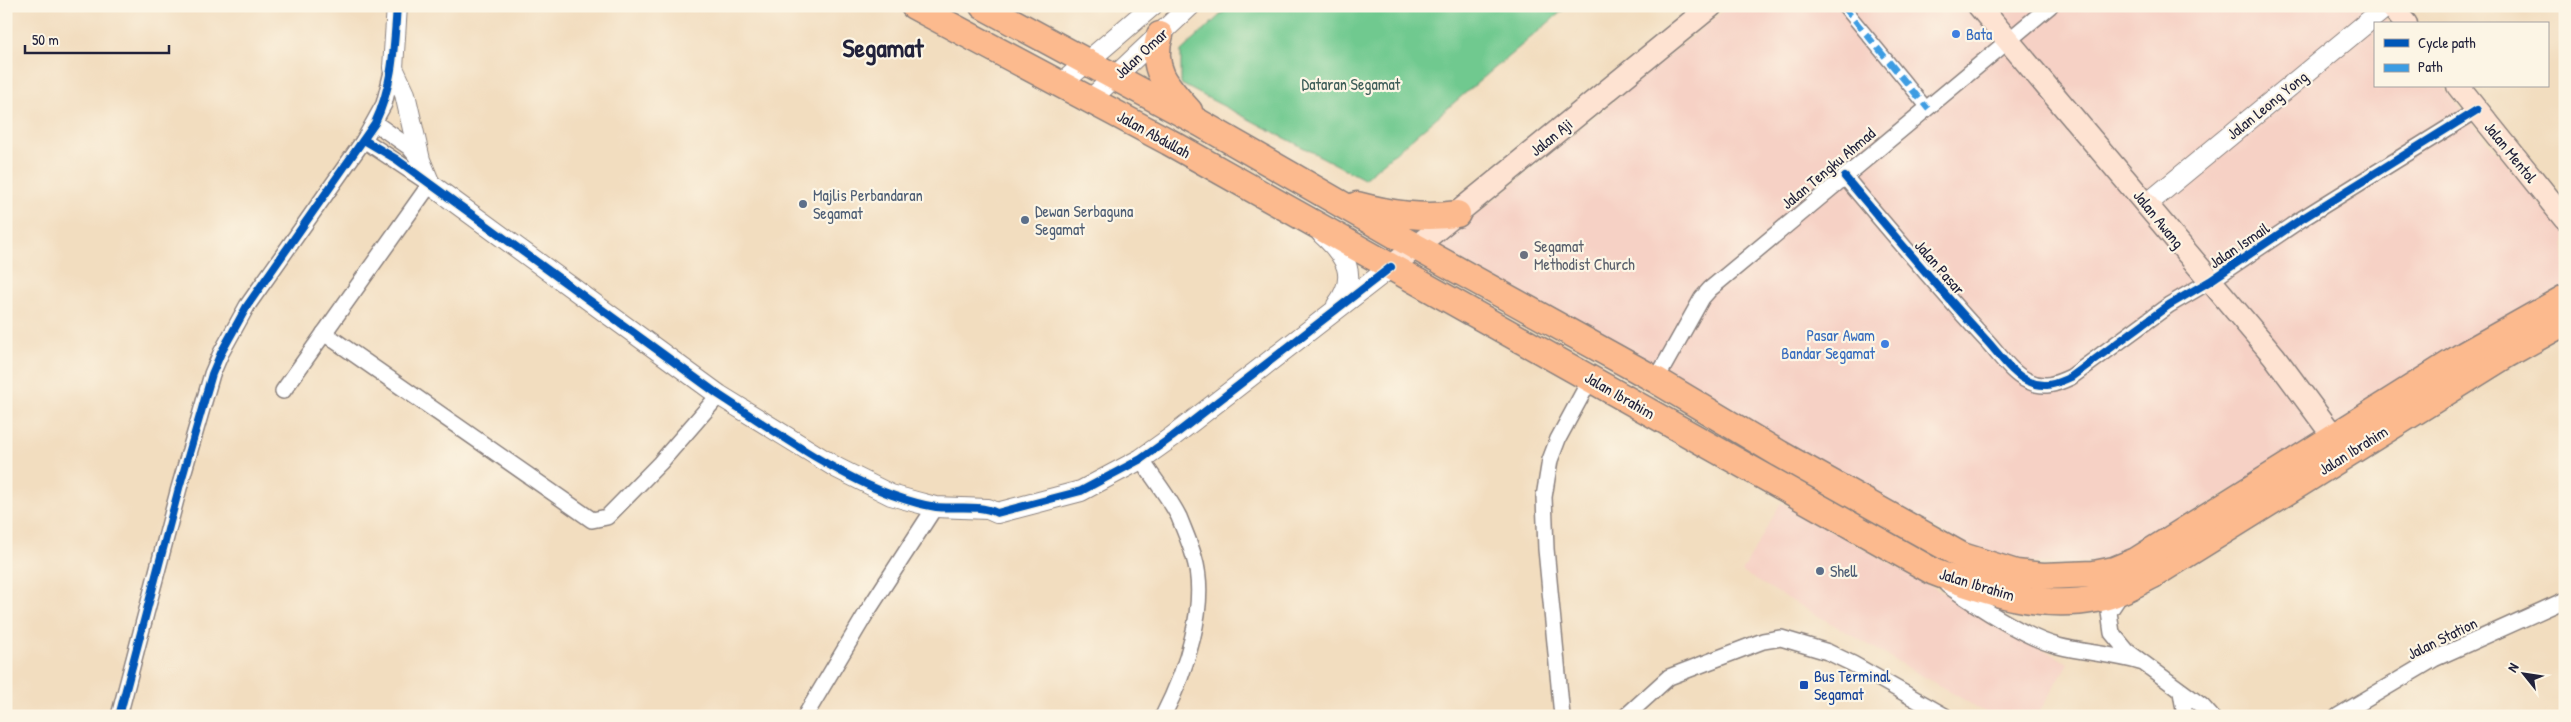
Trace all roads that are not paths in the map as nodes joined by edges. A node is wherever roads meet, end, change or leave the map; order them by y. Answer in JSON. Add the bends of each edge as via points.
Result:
{"nodes":[{"id":1,"x":397,"y":6,"type":"edge"},
{"id":2,"x":914,"y":6,"type":"edge"},
{"id":3,"x":983,"y":6,"type":"edge"},
{"id":4,"x":1152,"y":6,"type":"edge"},
{"id":5,"x":1190,"y":6,"type":"edge"},
{"id":6,"x":1711,"y":6,"type":"edge"},
{"id":7,"x":1843,"y":6,"type":"edge"},
{"id":8,"x":1979,"y":6,"type":"edge"},
{"id":9,"x":2050,"y":6,"type":"edge"},
{"id":10,"x":2389,"y":6,"type":"edge"},
{"id":11,"x":2404,"y":22,"type":"edge"},
{"id":12,"x":1160,"y":35,"type":"junction"},
{"id":13,"x":2008,"y":41,"type":"junction"},
{"id":14,"x":1086,"y":61,"type":"junction"},
{"id":15,"x":393,"y":68,"type":"junction"},
{"id":16,"x":1115,"y":77,"type":"junction"},
{"id":17,"x":1062,"y":84,"type":"junction"},
{"id":18,"x":2460,"y":88,"type":"edge"},
{"id":19,"x":1091,"y":100,"type":"junction"},
{"id":20,"x":1928,"y":109,"type":"junction"},
{"id":21,"x":2477,"y":110,"type":"junction"},
{"id":22,"x":375,"y":123,"type":"junction"},
{"id":23,"x":1200,"y":123,"type":"junction"},
{"id":24,"x":364,"y":140,"type":"junction"},
{"id":25,"x":420,"y":160,"type":"junction"},
{"id":26,"x":1844,"y":177,"type":"junction"},
{"id":27,"x":430,"y":184,"type":"junction"},
{"id":28,"x":1321,"y":193,"type":"junction"},
{"id":29,"x":2147,"y":204,"type":"junction"},
{"id":30,"x":1457,"y":214,"type":"junction"},
{"id":31,"x":2565,"y":218,"type":"edge"},
{"id":32,"x":1308,"y":221,"type":"junction"},
{"id":33,"x":1416,"y":247,"type":"junction"},
{"id":34,"x":1391,"y":267,"type":"junction"},
{"id":35,"x":2210,"y":281,"type":"junction"},
{"id":36,"x":2565,"y":298,"type":"edge"},
{"id":37,"x":1328,"y":317,"type":"junction"},
{"id":38,"x":2565,"y":322,"type":"edge"},
{"id":39,"x":324,"y":333,"type":"junction"},
{"id":40,"x":2016,"y":372,"type":"joint"},
{"id":41,"x":1591,"y":378,"type":"junction"},
{"id":42,"x":1656,"y":380,"type":"junction"},
{"id":43,"x":283,"y":391,"type":"dead end"},
{"id":44,"x":720,"y":395,"type":"junction"},
{"id":45,"x":2334,"y":438,"type":"junction"},
{"id":46,"x":1141,"y":459,"type":"junction"},
{"id":47,"x":935,"y":507,"type":"junction"},
{"id":48,"x":1934,"y":572,"type":"junction"},
{"id":49,"x":2124,"y":590,"type":"junction"},
{"id":50,"x":2565,"y":600,"type":"edge"},
{"id":51,"x":2140,"y":662,"type":"junction"},
{"id":52,"x":2181,"y":692,"type":"junction"},
{"id":53,"x":119,"y":716,"type":"edge"},
{"id":54,"x":805,"y":716,"type":"edge"},
{"id":55,"x":1163,"y":716,"type":"edge"},
{"id":56,"x":1562,"y":716,"type":"edge"},
{"id":57,"x":1626,"y":716,"type":"edge"},
{"id":58,"x":1945,"y":716,"type":"edge"},
{"id":59,"x":2185,"y":716,"type":"edge"},
{"id":60,"x":2211,"y":716,"type":"edge"},
{"id":61,"x":2338,"y":716,"type":"edge"}],
"edges":[{"from":1,"to":15,"type":"street"},
{"from":2,"to":17,"type":"highway","name":"Jalan Abdullah"},
{"from":3,"to":14,"type":"highway","name":"Jalan Abdullah"},
{"from":4,"to":14,"type":"street","name":"Jalan Omar"},
{"from":5,"to":12,"type":"street","name":"Jalan Omar"},
{"from":6,"to":30,"type":"main road","name":"Jalan Aji"},
{"from":7,"to":20,"type":"street"},
{"from":8,"to":13,"type":"main road","name":"Jalan Awang"},
{"from":9,"to":13,"type":"street","name":"Jalan Tengku Ahmad"},
{"from":10,"to":11,"type":"main road"},
{"from":10,"to":29,"type":"street","name":"Jalan Leong Yong"},
{"from":12,"to":16,"type":"street","name":"Jalan Omar"},
{"from":12,"to":23,"type":"highway","via":[[1155,55],[1160,74]]},
{"from":13,"to":20,"type":"street","name":"Jalan Tengku Ahmad"},
{"from":13,"to":29,"type":"main road","name":"Jalan Awang"},
{"from":14,"to":16,"type":"highway","name":"Jalan Abdullah"},
{"from":14,"to":17,"type":"street","name":"Jalan Omar"},
{"from":15,"to":22,"type":"street","via":[[384,104]]},
{"from":15,"to":25,"type":"street","via":[[405,94]]},
{"from":16,"to":19,"type":"street","name":"Jalan Omar"},
{"from":16,"to":23,"type":"highway","name":"Jalan Abdullah"},
{"from":17,"to":19,"type":"highway","name":"Jalan Abdullah"},
{"from":18,"to":21,"type":"main road","name":"Jalan Mentol"},
{"from":19,"to":32,"type":"highway","name":"Jalan Abdullah"},
{"from":20,"to":26,"type":"street","name":"Jalan Tengku Ahmad"},
{"from":21,"to":31,"type":"main road","name":"Jalan Mentol"},
{"from":21,"to":35,"type":"street","name":"Jalan Ismail","via":[[2300,220]]},
{"from":22,"to":24,"type":"street"},
{"from":22,"to":25,"type":"street","via":[[403,142]]},
{"from":23,"to":28,"type":"highway","name":"Jalan Abdullah"},
{"from":24,"to":27,"type":"street"},
{"from":24,"to":53,"type":"street","via":[[247,306],[212,374]]},
{"from":25,"to":27,"type":"street"},
{"from":26,"to":40,"type":"street","name":"Jalan Pasar"},
{"from":26,"to":42,"type":"street","name":"Jalan Tengku Ahmad","via":[[1702,298]]},
{"from":27,"to":39,"type":"street"},
{"from":27,"to":44,"type":"street"},
{"from":28,"to":30,"type":"highway","via":[[1368,208],[1415,217]]},
{"from":28,"to":33,"type":"highway","name":"Jalan Abdullah"},
{"from":29,"to":35,"type":"main road","name":"Jalan Awang"},
{"from":30,"to":33,"type":"main road","name":"Jalan Aji"},
{"from":32,"to":34,"type":"highway","name":"Jalan Abdullah"},
{"from":32,"to":37,"type":"street","via":[[1340,253],[1348,268],[1348,286]]},
{"from":33,"to":34,"type":"main road","name":"Jalan Aji"},
{"from":33,"to":42,"type":"highway","name":"Jalan Ibrahim"},
{"from":34,"to":37,"type":"street"},
{"from":34,"to":41,"type":"highway","name":"Jalan Ibrahim"},
{"from":35,"to":40,"type":"street","name":"Jalan Ismail","via":[[2169,305],[2071,377],[2046,386],[2026,380]]},
{"from":35,"to":45,"type":"main road","name":"Jalan Awang","via":[[2274,356]]},
{"from":36,"to":45,"type":"highway","name":"Jalan Ibrahim","via":[[2464,355]]},
{"from":37,"to":46,"type":"street"},
{"from":38,"to":49,"type":"highway","name":"Jalan Ibrahim"},
{"from":39,"to":43,"type":"street"},
{"from":39,"to":44,"type":"street","via":[[592,520],[607,517]]},
{"from":41,"to":48,"type":"highway","name":"Jalan Ibrahim"},
{"from":41,"to":56,"type":"street","via":[[1558,438],[1544,497]]},
{"from":42,"to":45,"type":"highway","name":"Jalan Ibrahim","via":[[1962,556],[2016,573],[2043,576],[2094,574],[2136,561]]},
{"from":44,"to":47,"type":"street","via":[[867,484],[891,495]]},
{"from":46,"to":47,"type":"street","via":[[1082,491],[997,513],[988,509]]},
{"from":46,"to":55,"type":"street","via":[[1178,515],[1197,572],[1192,640],[1182,674]]},
{"from":47,"to":54,"type":"street"},
{"from":48,"to":49,"type":"highway","name":"Jalan Ibrahim","via":[[1966,584],[2038,602],[2097,599]]},
{"from":48,"to":51,"type":"street","via":[[1942,582],[1967,599],[2042,640],[2056,646]]},
{"from":49,"to":51,"type":"street","via":[[2109,612],[2109,622],[2118,642]]},
{"from":50,"to":61,"type":"street","name":"Jalan Station","via":[[2434,660]]},
{"from":51,"to":52,"type":"street"},
{"from":52,"to":59,"type":"street"},
{"from":52,"to":60,"type":"street"},
{"from":57,"to":58,"type":"street","via":[[1669,677],[1763,641],[1781,638],[1828,652]]}]}
